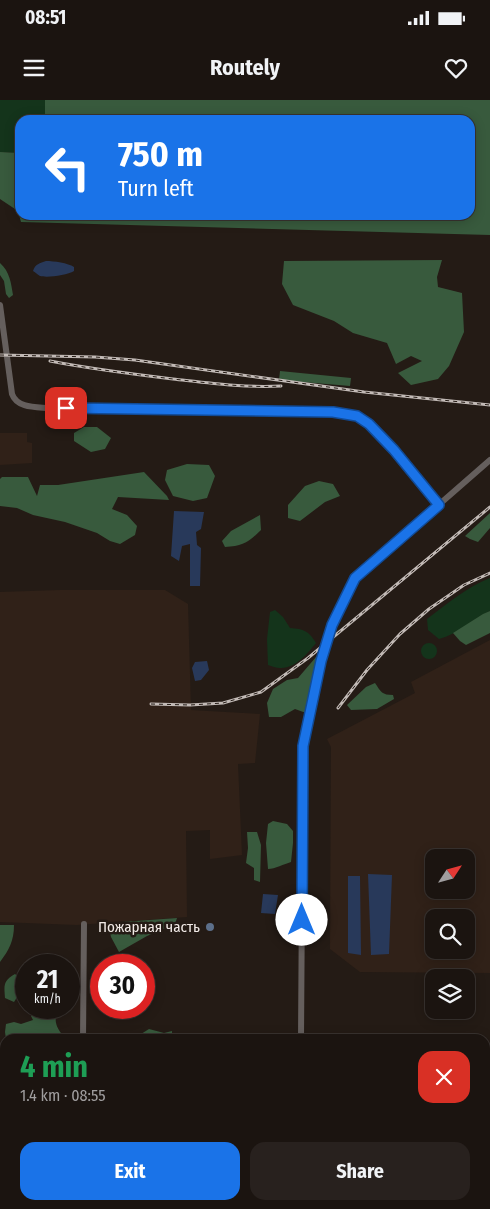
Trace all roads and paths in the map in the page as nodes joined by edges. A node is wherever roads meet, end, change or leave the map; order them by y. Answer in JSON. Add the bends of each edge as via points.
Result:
{"nodes":[{"id":1,"x":0,"y":305,"type":"edge"},
{"id":2,"x":490,"y":460,"type":"edge"},
{"id":3,"x":439,"y":505,"type":"junction"},
{"id":4,"x":84,"y":924,"type":"dead end"},
{"id":5,"x":83,"y":1034,"type":"edge"},
{"id":6,"x":301,"y":1034,"type":"edge"}],
"edges":[{"from":1,"to":3,"type":"street","via":[[12,394],[18,403],[48,408],[350,414],[369,424],[384,438]]},
{"from":2,"to":3,"type":"street"},
{"from":3,"to":6,"type":"street","via":[[355,578],[332,625],[321,661],[303,746]]},
{"from":4,"to":5,"type":"street"}]}
